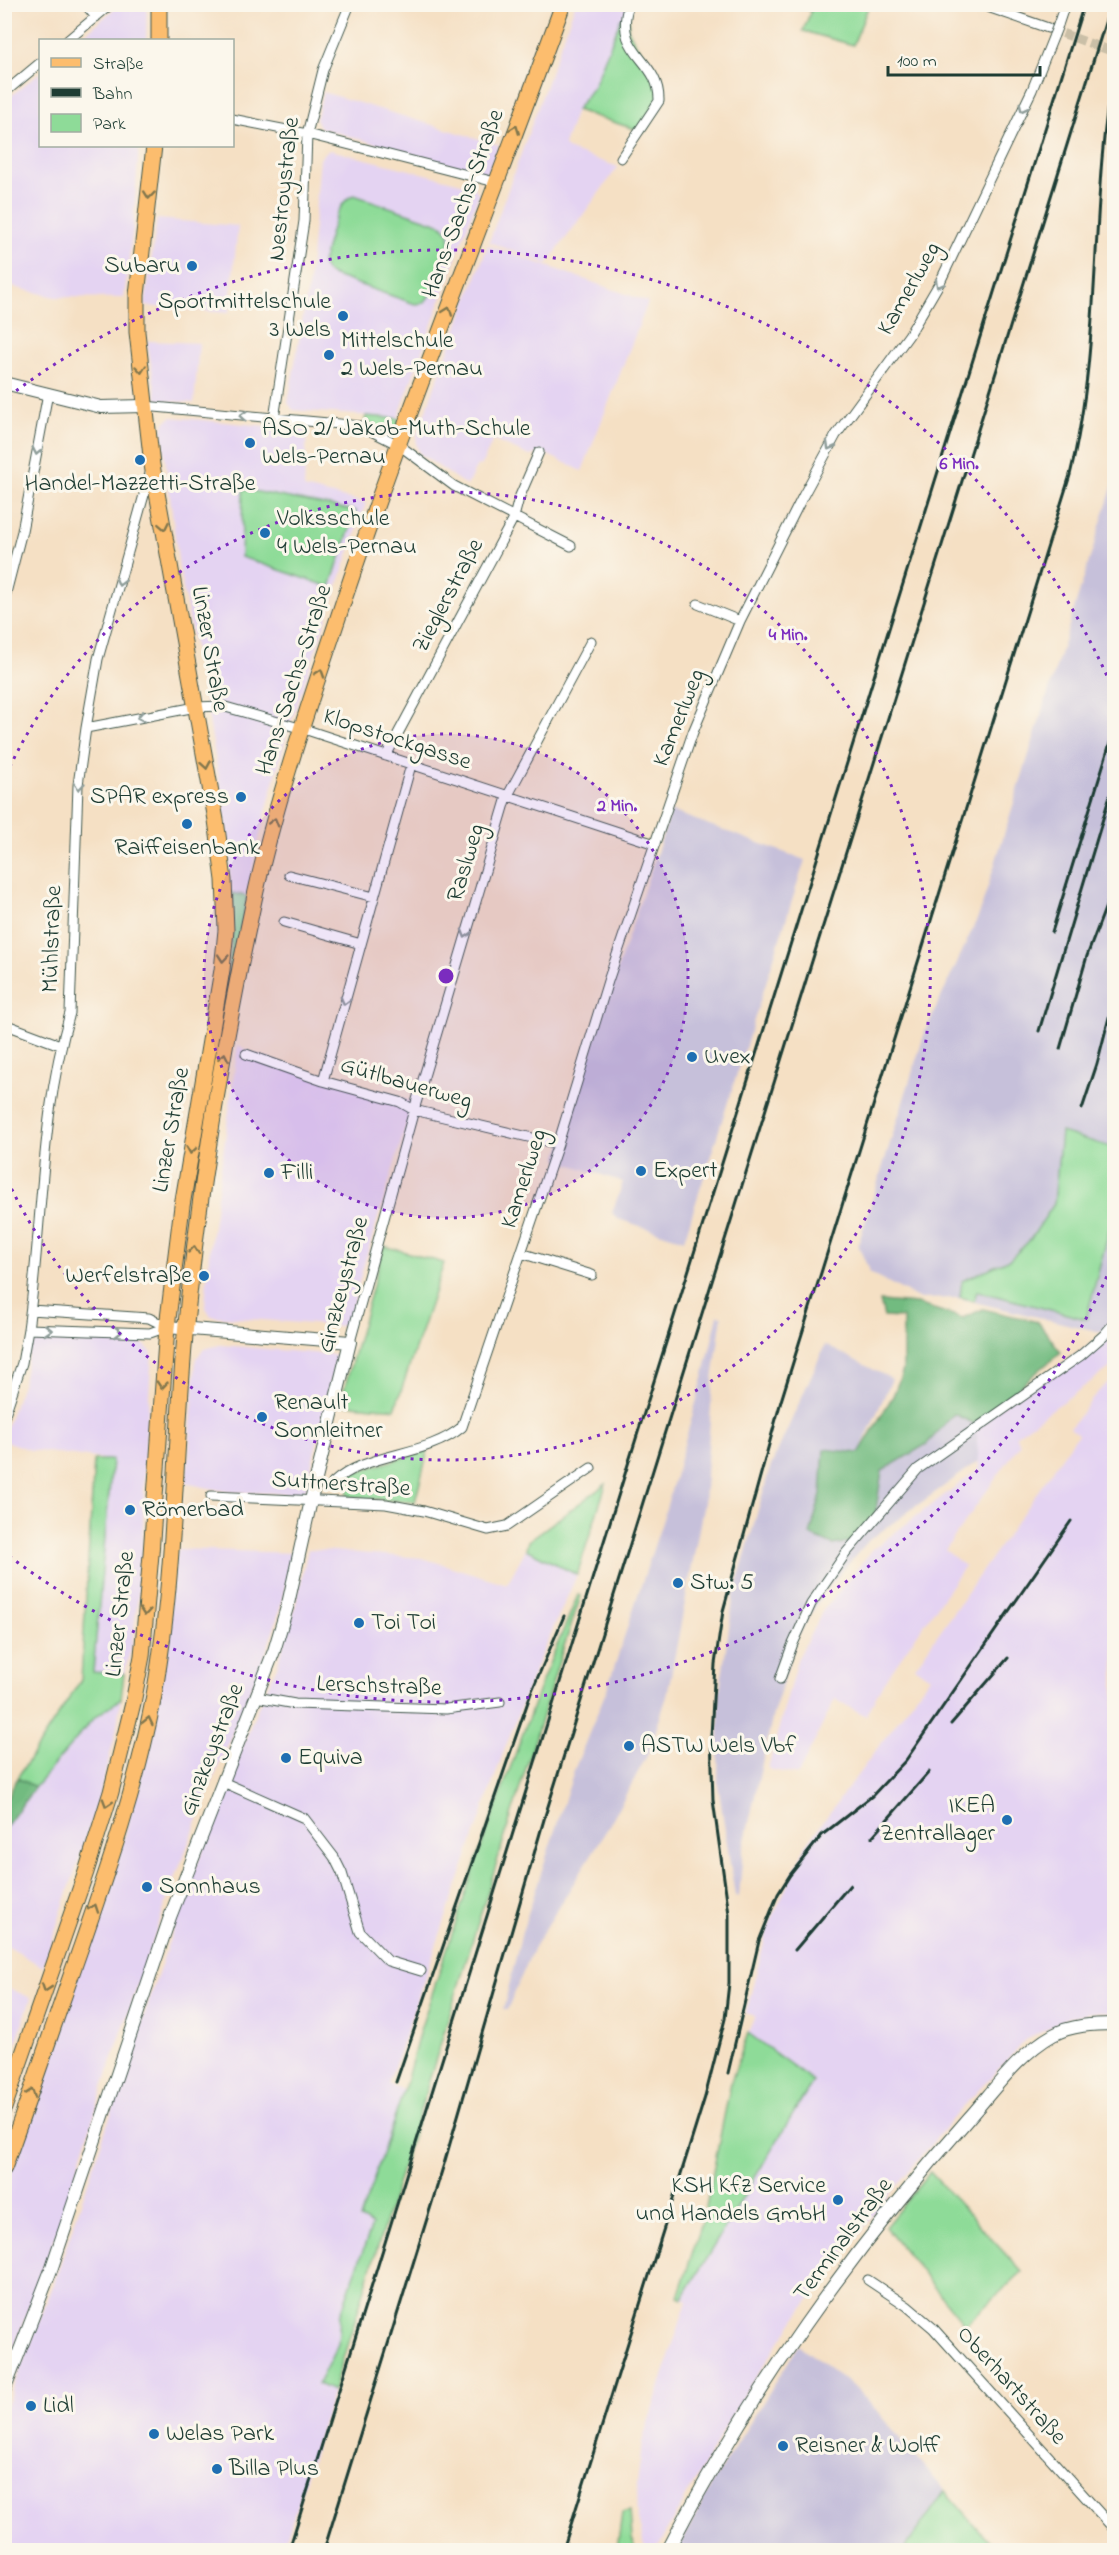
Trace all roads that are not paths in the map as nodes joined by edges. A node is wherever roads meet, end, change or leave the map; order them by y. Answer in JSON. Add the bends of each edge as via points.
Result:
{"nodes":[{"id":1,"x":85,"y":4,"type":"edge"},
{"id":2,"x":111,"y":4,"type":"edge"},
{"id":3,"x":159,"y":4,"type":"edge"},
{"id":4,"x":350,"y":4,"type":"edge"},
{"id":5,"x":563,"y":4,"type":"edge"},
{"id":6,"x":629,"y":4,"type":"edge"},
{"id":7,"x":979,"y":4,"type":"edge"},
{"id":8,"x":1066,"y":5,"type":"edge"},
{"id":9,"x":96,"y":17,"type":"junction"},
{"id":10,"x":1051,"y":32,"type":"junction"},
{"id":11,"x":69,"y":39,"type":"edge"},
{"id":12,"x":159,"y":39,"type":"edge"},
{"id":13,"x":39,"y":64,"type":"edge"},
{"id":14,"x":4,"y":93,"type":"edge"},
{"id":15,"x":234,"y":119,"type":"edge"},
{"id":16,"x":307,"y":134,"type":"junction"},
{"id":17,"x":154,"y":147,"type":"edge"},
{"id":18,"x":621,"y":158,"type":"dead end"},
{"id":19,"x":495,"y":182,"type":"junction"},
{"id":20,"x":4,"y":383,"type":"edge"},
{"id":21,"x":48,"y":393,"type":"junction"},
{"id":22,"x":144,"y":406,"type":"junction"},
{"id":23,"x":274,"y":418,"type":"junction"},
{"id":24,"x":399,"y":445,"type":"junction"},
{"id":25,"x":539,"y":452,"type":"dead end"},
{"id":26,"x":152,"y":465,"type":"junction"},
{"id":27,"x":514,"y":517,"type":"junction"},
{"id":28,"x":572,"y":546,"type":"dead end"},
{"id":29,"x":4,"y":601,"type":"edge"},
{"id":30,"x":698,"y":604,"type":"dead end"},
{"id":31,"x":740,"y":621,"type":"junction"},
{"id":32,"x":591,"y":641,"type":"dead end"},
{"id":33,"x":196,"y":707,"type":"junction"},
{"id":34,"x":86,"y":728,"type":"junction"},
{"id":35,"x":301,"y":729,"type":"junction"},
{"id":36,"x":386,"y":756,"type":"junction"},
{"id":37,"x":411,"y":765,"type":"junction"},
{"id":38,"x":507,"y":797,"type":"junction"},
{"id":39,"x":655,"y":844,"type":"junction"},
{"id":40,"x":289,"y":875,"type":"dead end"},
{"id":41,"x":374,"y":897,"type":"junction"},
{"id":42,"x":254,"y":899,"type":"joint"},
{"id":43,"x":284,"y":922,"type":"dead end"},
{"id":44,"x":360,"y":944,"type":"junction"},
{"id":45,"x":4,"y":1024,"type":"edge"},
{"id":46,"x":60,"y":1045,"type":"junction"},
{"id":47,"x":246,"y":1054,"type":"dead end"},
{"id":48,"x":323,"y":1081,"type":"junction"},
{"id":49,"x":414,"y":1110,"type":"junction"},
{"id":50,"x":558,"y":1144,"type":"junction"},
{"id":51,"x":521,"y":1253,"type":"junction"},
{"id":52,"x":592,"y":1275,"type":"dead end"},
{"id":53,"x":31,"y":1310,"type":"junction"},
{"id":54,"x":1114,"y":1323,"type":"edge"},
{"id":55,"x":167,"y":1327,"type":"junction"},
{"id":56,"x":28,"y":1329,"type":"junction"},
{"id":57,"x":186,"y":1329,"type":"junction"},
{"id":58,"x":350,"y":1342,"type":"junction"},
{"id":59,"x":4,"y":1417,"type":"edge"},
{"id":60,"x":591,"y":1468,"type":"dead end"},
{"id":61,"x":333,"y":1483,"type":"dead end"},
{"id":62,"x":211,"y":1496,"type":"dead end"},
{"id":63,"x":310,"y":1501,"type":"junction"},
{"id":64,"x":780,"y":1679,"type":"dead end"},
{"id":65,"x":256,"y":1697,"type":"junction"},
{"id":66,"x":500,"y":1702,"type":"dead end"},
{"id":67,"x":223,"y":1782,"type":"junction"},
{"id":68,"x":421,"y":1971,"type":"dead end"},
{"id":69,"x":1114,"y":2024,"type":"edge"},
{"id":70,"x":4,"y":2108,"type":"edge"},
{"id":71,"x":4,"y":2168,"type":"edge"},
{"id":72,"x":868,"y":2280,"type":"dead end"},
{"id":73,"x":4,"y":2391,"type":"edge"},
{"id":74,"x":1114,"y":2529,"type":"edge"},
{"id":75,"x":668,"y":2550,"type":"edge"}],
"edges":[{"from":1,"to":9,"type":"street"},
{"from":2,"to":9,"type":"street"},
{"from":3,"to":12,"type":"main road"},
{"from":4,"to":16,"type":"street","name":"Nestroystraße","via":[[323,70]]},
{"from":19,"to":5,"type":"main road","name":"Hans-Sachs-Straße","one_way":true},
{"from":6,"to":18,"type":"street","via":[[624,29],[655,79],[659,100]]},
{"from":7,"to":10,"type":"street"},
{"from":8,"to":10,"type":"street","name":"Kamerlweg","bridge":true},
{"from":9,"to":11,"type":"street"},
{"from":10,"to":31,"type":"street","name":"Kamerlweg","one_way":true,"via":[[1032,90],[940,282],[909,335],[836,435]]},
{"from":13,"to":14,"type":"street"},
{"from":15,"to":16,"type":"street"},
{"from":16,"to":19,"type":"street"},
{"from":16,"to":23,"type":"street","name":"Nestroystraße","via":[[304,221]]},
{"from":17,"to":22,"type":"main road","name":"Linzer Straße","one_way":true,"via":[[137,302]]},
{"from":24,"to":19,"type":"main road","name":"Hans-Sachs-Straße","one_way":true},
{"from":20,"to":21,"type":"street"},
{"from":21,"to":22,"type":"street","via":[[101,406]]},
{"from":21,"to":29,"type":"street","one_way":true,"via":[[22,531]]},
{"from":23,"to":22,"type":"street","one_way":true},
{"from":22,"to":26,"type":"main road","name":"Linzer Straße"},
{"from":23,"to":24,"type":"street","via":[[361,426]]},
{"from":24,"to":27,"type":"street","via":[[454,486]]},
{"from":35,"to":24,"type":"main road","name":"Hans-Sachs-Straße","one_way":true},
{"from":25,"to":27,"type":"street","name":"Zieglerstraße"},
{"from":26,"to":33,"type":"main road","name":"Linzer Straße","one_way":true},
{"from":26,"to":34,"type":"street","name":"Mühlstraße","one_way":true,"via":[[98,659]]},
{"from":27,"to":28,"type":"street"},
{"from":27,"to":36,"type":"street","name":"Zieglerstraße"},
{"from":30,"to":31,"type":"street"},
{"from":31,"to":39,"type":"street","name":"Kamerlweg","via":[[693,732]]},
{"from":32,"to":38,"type":"street","name":"Raslweg"},
{"from":33,"to":34,"type":"street","name":"Klopstockgasse","one_way":true},
{"from":33,"to":35,"type":"street","name":"Klopstockgasse","via":[[222,706]]},
{"from":33,"to":55,"type":"main road","name":"Linzer Straße","one_way":true,"via":[[222,860],[226,930]]},
{"from":34,"to":46,"type":"street","name":"Mühlstraße","one_way":true,"via":[[78,785],[69,1013]]},
{"from":35,"to":36,"type":"street","name":"Klopstockgasse"},
{"from":42,"to":35,"type":"main road","name":"Hans-Sachs-Straße","one_way":true},
{"from":36,"to":37,"type":"street","name":"Klopstockgasse"},
{"from":37,"to":38,"type":"street","name":"Klopstockgasse"},
{"from":37,"to":41,"type":"street"},
{"from":38,"to":39,"type":"street","name":"Klopstockgasse"},
{"from":38,"to":49,"type":"street","name":"Raslweg","one_way":true},
{"from":39,"to":50,"type":"street","name":"Kamerlweg","via":[[579,1069]]},
{"from":40,"to":41,"type":"street"},
{"from":41,"to":44,"type":"street"},
{"from":57,"to":42,"type":"main road","name":"Linzer Straße","one_way":true,"via":[[212,1123]]},
{"from":43,"to":44,"type":"street"},
{"from":44,"to":48,"type":"street","one_way":true},
{"from":45,"to":46,"type":"street"},
{"from":46,"to":53,"type":"street","name":"Mühlstraße","via":[[49,1107]]},
{"from":47,"to":48,"type":"street","name":"Gütlbauerweg"},
{"from":48,"to":49,"type":"street","name":"Gütlbauerweg","via":[[400,1102]]},
{"from":49,"to":50,"type":"street","name":"Gütlbauerweg"},
{"from":49,"to":58,"type":"street","name":"Ginzkeystraße"},
{"from":50,"to":51,"type":"street","name":"Kamerlweg"},
{"from":51,"to":52,"type":"street"},
{"from":51,"to":61,"type":"street","name":"Kamerlweg","via":[[462,1427],[431,1444],[346,1471]]},
{"from":53,"to":55,"type":"street","via":[[149,1318]]},
{"from":53,"to":56,"type":"street","name":"Mühlstraße"},
{"from":54,"to":64,"type":"street","via":[[1080,1356],[918,1469],[846,1553],[811,1604]]},
{"from":56,"to":55,"type":"street","one_way":true,"via":[[150,1333]]},
{"from":55,"to":57,"type":"street"},
{"from":55,"to":70,"type":"main road","name":"Linzer Straße","one_way":true,"via":[[141,1656],[131,1713],[86,1872]]},
{"from":56,"to":59,"type":"street","name":"Mühlstraße","via":[[22,1363]]},
{"from":57,"to":58,"type":"street"},
{"from":71,"to":57,"type":"main road","name":"Linzer Straße","one_way":true,"via":[[97,1899],[127,1804],[151,1708],[169,1577]]},
{"from":58,"to":63,"type":"street","name":"Ginzkeystraße"},
{"from":60,"to":63,"type":"street","name":"Suttnerstraße","via":[[507,1526],[488,1530],[386,1504]]},
{"from":62,"to":63,"type":"street","name":"Suttnerstraße"},
{"from":63,"to":65,"type":"street","name":"Ginzkeystraße","via":[[288,1604]]},
{"from":65,"to":66,"type":"street","name":"Lerschstraße","via":[[295,1704],[446,1709]]},
{"from":65,"to":67,"type":"street","name":"Ginzkeystraße"},
{"from":67,"to":68,"type":"street","via":[[304,1818],[342,1873],[360,1932],[388,1961]]},
{"from":67,"to":73,"type":"street","name":"Ginzkeystraße","via":[[170,1917],[51,2270]]},
{"from":69,"to":75,"type":"street","name":"Terminalstraße","via":[[1071,2028],[1035,2047],[954,2135],[868,2241],[789,2350],[717,2462]]},
{"from":72,"to":74,"type":"street","name":"Oberhartstraße","via":[[933,2328]]}]}
